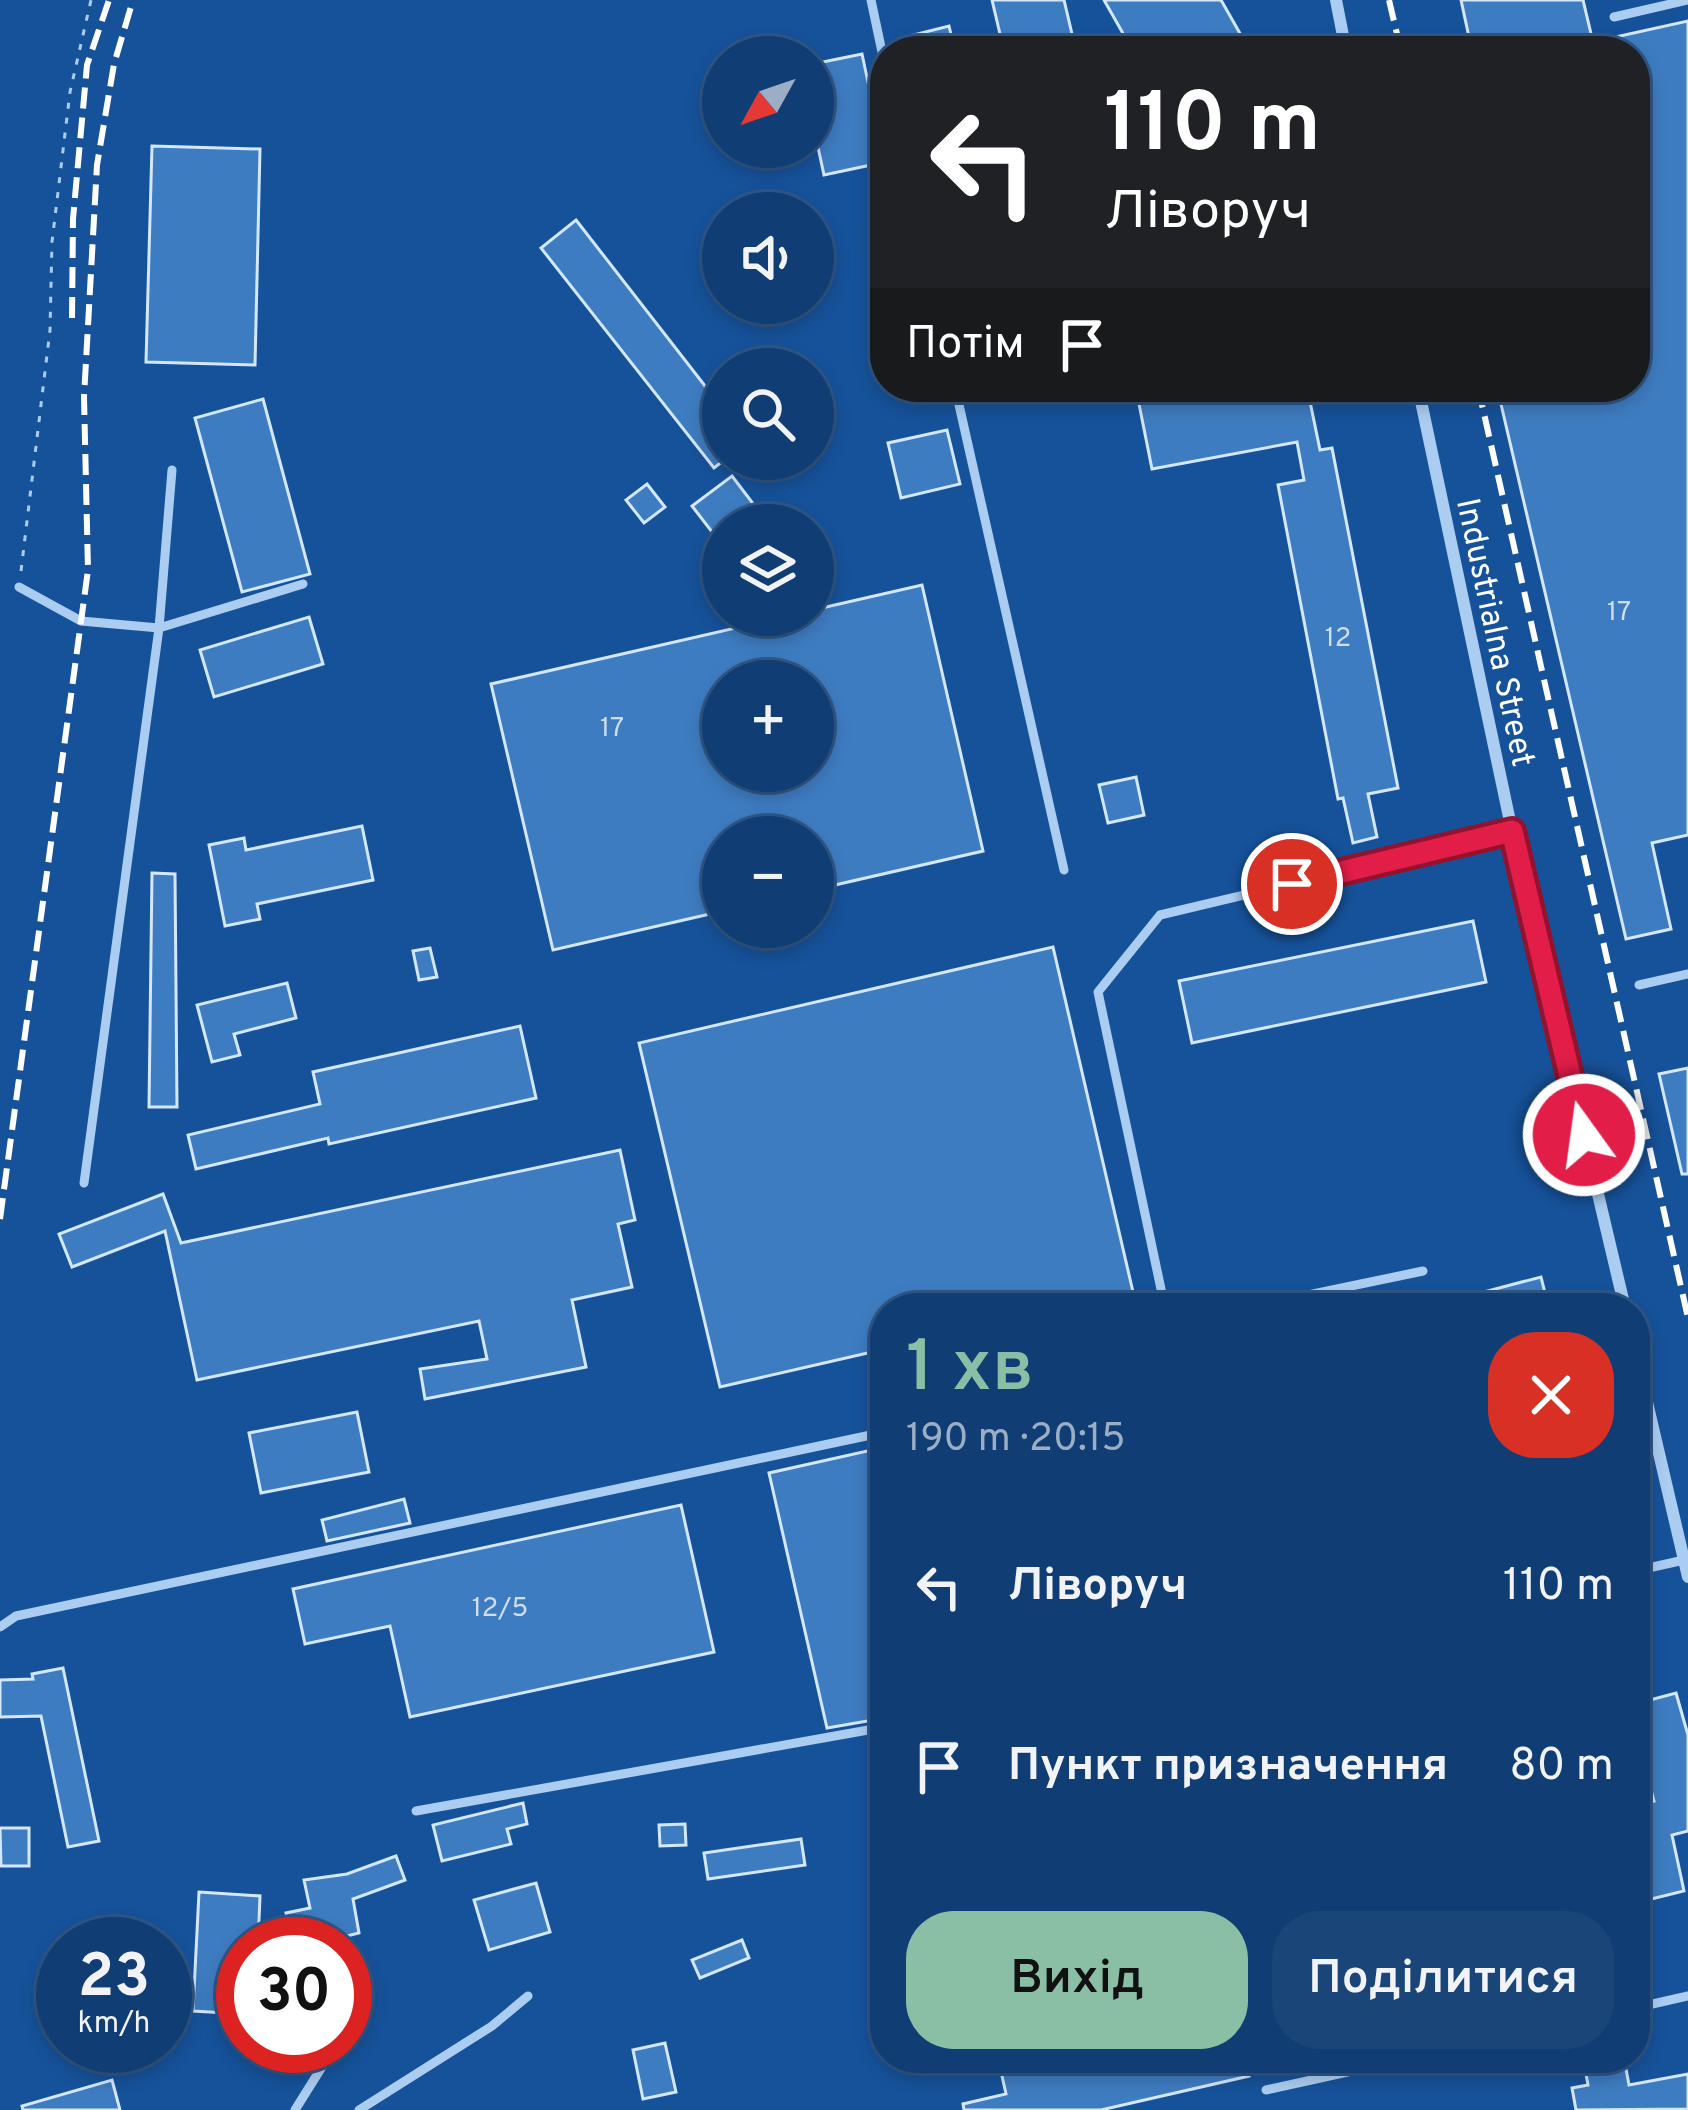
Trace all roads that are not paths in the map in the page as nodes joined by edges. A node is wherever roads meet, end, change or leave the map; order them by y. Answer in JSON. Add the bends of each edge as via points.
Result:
{"nodes":[{"id":1,"x":871,"y":0,"type":"edge"},
{"id":2,"x":1336,"y":0,"type":"edge"},
{"id":3,"x":1688,"y":0,"type":"edge"},
{"id":4,"x":1614,"y":17,"type":"dead end"},
{"id":5,"x":879,"y":36,"type":"edge"},
{"id":6,"x":1343,"y":36,"type":"edge"},
{"id":7,"x":958,"y":402,"type":"edge"},
{"id":8,"x":1421,"y":402,"type":"edge"},
{"id":9,"x":172,"y":470,"type":"dead end"},
{"id":10,"x":303,"y":584,"type":"dead end"},
{"id":11,"x":19,"y":586,"type":"road end"},
{"id":12,"x":159,"y":628,"type":"junction"},
{"id":13,"x":1512,"y":831,"type":"junction"},
{"id":14,"x":1064,"y":870,"type":"dead end"},
{"id":15,"x":1688,"y":974,"type":"edge"},
{"id":16,"x":1639,"y":985,"type":"dead end"},
{"id":17,"x":83,"y":1183,"type":"dead end"},
{"id":18,"x":1423,"y":1271,"type":"dead end"},
{"id":19,"x":1162,"y":1293,"type":"edge"},
{"id":20,"x":1317,"y":1293,"type":"edge"},
{"id":21,"x":1621,"y":1293,"type":"edge"},
{"id":22,"x":1650,"y":1415,"type":"edge"},
{"id":23,"x":870,"y":1435,"type":"edge"},
{"id":24,"x":1684,"y":1560,"type":"junction"},
{"id":25,"x":1650,"y":1567,"type":"edge"},
{"id":26,"x":1688,"y":1577,"type":"edge"},
{"id":27,"x":0,"y":1627,"type":"edge"},
{"id":28,"x":870,"y":1730,"type":"edge"},
{"id":29,"x":416,"y":1810,"type":"dead end"},
{"id":30,"x":528,"y":1996,"type":"dead end"},
{"id":31,"x":1688,"y":1996,"type":"edge"},
{"id":32,"x":1650,"y":2005,"type":"edge"},
{"id":33,"x":318,"y":2073,"type":"edge"},
{"id":34,"x":1344,"y":2073,"type":"edge"},
{"id":35,"x":1267,"y":2090,"type":"dead end"},
{"id":36,"x":295,"y":2109,"type":"edge"},
{"id":37,"x":307,"y":2110,"type":"edge"},
{"id":38,"x":359,"y":2110,"type":"edge"}],
"edges":[{"from":1,"to":5,"type":"lane"},
{"from":2,"to":6,"type":"street"},
{"from":3,"to":4,"type":"lane"},
{"from":7,"to":14,"type":"lane"},
{"from":8,"to":13,"type":"street","name":"Industrialna Street"},
{"from":9,"to":12,"type":"lane"},
{"from":10,"to":12,"type":"lane"},
{"from":11,"to":12,"type":"lane","via":[[81,620]]},
{"from":12,"to":17,"type":"lane"},
{"from":13,"to":19,"type":"lane","via":[[1160,915],[1098,992]]},
{"from":13,"to":21,"type":"street","name":"Industrialna Street"},
{"from":15,"to":16,"type":"lane"},
{"from":18,"to":20,"type":"lane"},
{"from":22,"to":24,"type":"street"},
{"from":23,"to":27,"type":"lane","via":[[16,1616]]},
{"from":24,"to":25,"type":"lane"},
{"from":24,"to":26,"type":"street"},
{"from":28,"to":29,"type":"lane"},
{"from":30,"to":38,"type":"lane"},
{"from":31,"to":32,"type":"lane"},
{"from":33,"to":36,"type":"lane"},
{"from":34,"to":35,"type":"lane"},
{"from":36,"to":37,"type":"lane"}]}
